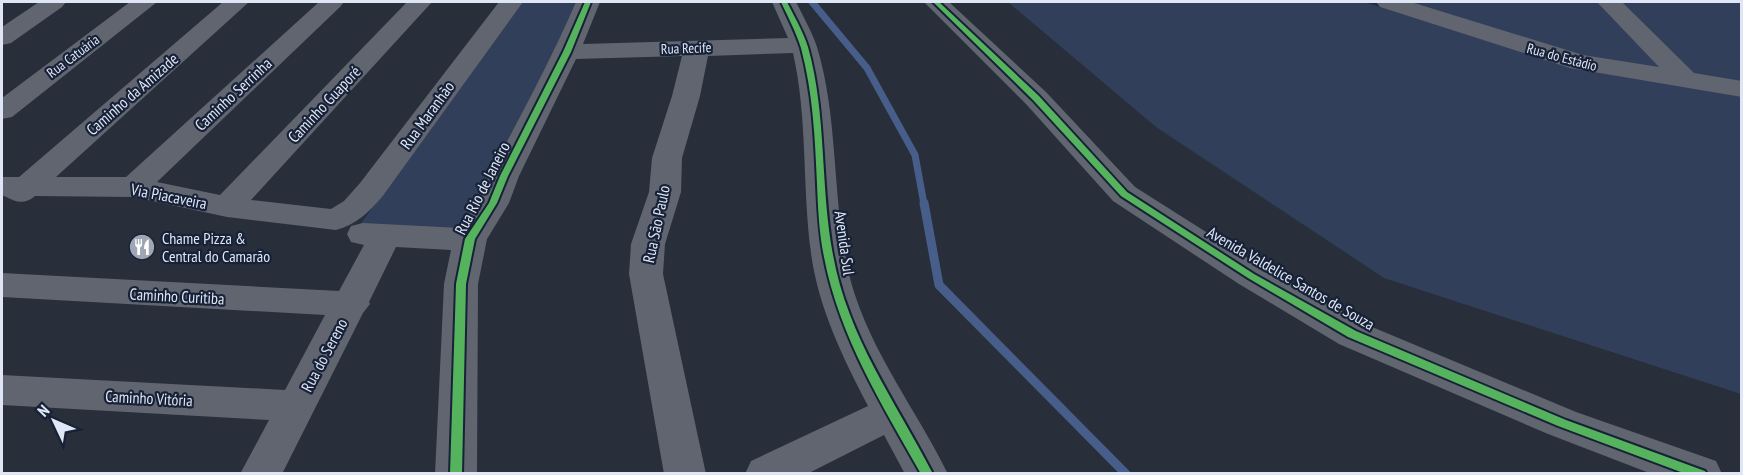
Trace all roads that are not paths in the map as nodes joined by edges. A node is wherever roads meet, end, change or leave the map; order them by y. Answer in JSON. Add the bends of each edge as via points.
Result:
{"nodes":[{"id":1,"x":54,"y":2,"type":"edge"},
{"id":2,"x":145,"y":2,"type":"edge"},
{"id":3,"x":237,"y":2,"type":"edge"},
{"id":4,"x":332,"y":2,"type":"edge"},
{"id":5,"x":420,"y":2,"type":"edge"},
{"id":6,"x":511,"y":2,"type":"edge"},
{"id":7,"x":588,"y":2,"type":"edge"},
{"id":8,"x":784,"y":2,"type":"edge"},
{"id":9,"x":936,"y":2,"type":"edge"},
{"id":10,"x":1388,"y":2,"type":"edge"},
{"id":11,"x":1609,"y":2,"type":"edge"},
{"id":12,"x":2,"y":38,"type":"edge"},
{"id":13,"x":804,"y":45,"type":"junction"},
{"id":14,"x":697,"y":47,"type":"junction"},
{"id":15,"x":567,"y":52,"type":"junction"},
{"id":16,"x":1687,"y":81,"type":"junction"},
{"id":17,"x":1742,"y":89,"type":"edge"},
{"id":18,"x":2,"y":111,"type":"edge"},
{"id":19,"x":14,"y":187,"type":"edge"},
{"id":20,"x":134,"y":187,"type":"junction"},
{"id":21,"x":227,"y":207,"type":"junction"},
{"id":22,"x":2,"y":208,"type":"edge"},
{"id":23,"x":336,"y":220,"type":"junction"},
{"id":24,"x":385,"y":236,"type":"junction"},
{"id":25,"x":471,"y":239,"type":"junction"},
{"id":26,"x":2,"y":285,"type":"edge"},
{"id":27,"x":352,"y":304,"type":"junction"},
{"id":28,"x":2,"y":390,"type":"edge"},
{"id":29,"x":297,"y":406,"type":"junction"},
{"id":30,"x":892,"y":412,"type":"junction"},
{"id":31,"x":261,"y":474,"type":"edge"},
{"id":32,"x":456,"y":474,"type":"edge"},
{"id":33,"x":685,"y":474,"type":"edge"},
{"id":34,"x":766,"y":474,"type":"edge"},
{"id":35,"x":927,"y":474,"type":"edge"},
{"id":36,"x":1701,"y":474,"type":"edge"}],
"edges":[{"from":1,"to":12,"type":"street"},
{"from":2,"to":18,"type":"street","name":"Rua Catuária"},
{"from":3,"to":19,"type":"street","name":"Caminho da Amizade"},
{"from":4,"to":20,"type":"street","name":"Caminho Serrinha"},
{"from":5,"to":21,"type":"street","name":"Caminho Guaporé"},
{"from":6,"to":23,"type":"street","name":"Rua Maranhão","via":[[371,190],[355,208]]},
{"from":7,"to":15,"type":"street","name":"Rua Rio de Janeiro"},
{"from":8,"to":13,"type":"street","name":"Avenida Sul"},
{"from":9,"to":36,"type":"street","name":"Avenida Valdelice Santos de Souza","via":[[1036,98],[1124,194],[1251,276],[1352,334],[1562,423]]},
{"from":10,"to":16,"type":"street","name":"Rua do Estádio","via":[[1579,62]]},
{"from":11,"to":16,"type":"street"},
{"from":13,"to":14,"type":"street","name":"Rua Recife"},
{"from":13,"to":30,"type":"street","name":"Avenida Sul","via":[[816,101],[828,255],[849,327]]},
{"from":14,"to":15,"type":"street","name":"Rua Recife"},
{"from":14,"to":33,"type":"street","name":"Rua São Paulo","via":[[667,158],[665,192],[648,244],[646,274]]},
{"from":15,"to":25,"type":"street","name":"Rua Rio de Janeiro","via":[[493,203]]},
{"from":16,"to":17,"type":"street","name":"Rua do Estádio"},
{"from":19,"to":20,"type":"street","name":"Via Piacaveira"},
{"from":19,"to":22,"type":"street","name":"Caminho da Amizade"},
{"from":20,"to":21,"type":"street","name":"Via Piacaveira"},
{"from":21,"to":23,"type":"street","name":"Via Piacaveira"},
{"from":23,"to":24,"type":"street","via":[[351,232]]},
{"from":24,"to":25,"type":"street"},
{"from":24,"to":27,"type":"street","name":"Rua do Sereno"},
{"from":25,"to":32,"type":"street","name":"Rua Rio de Janeiro","via":[[461,284]]},
{"from":26,"to":27,"type":"street","name":"Caminho Curitiba"},
{"from":27,"to":29,"type":"street","name":"Rua do Sereno"},
{"from":28,"to":29,"type":"street","name":"Caminho Vitória"},
{"from":29,"to":31,"type":"street","name":"Rua do Sereno"},
{"from":30,"to":34,"type":"street"},
{"from":30,"to":35,"type":"street","name":"Avenida Sul"}]}
